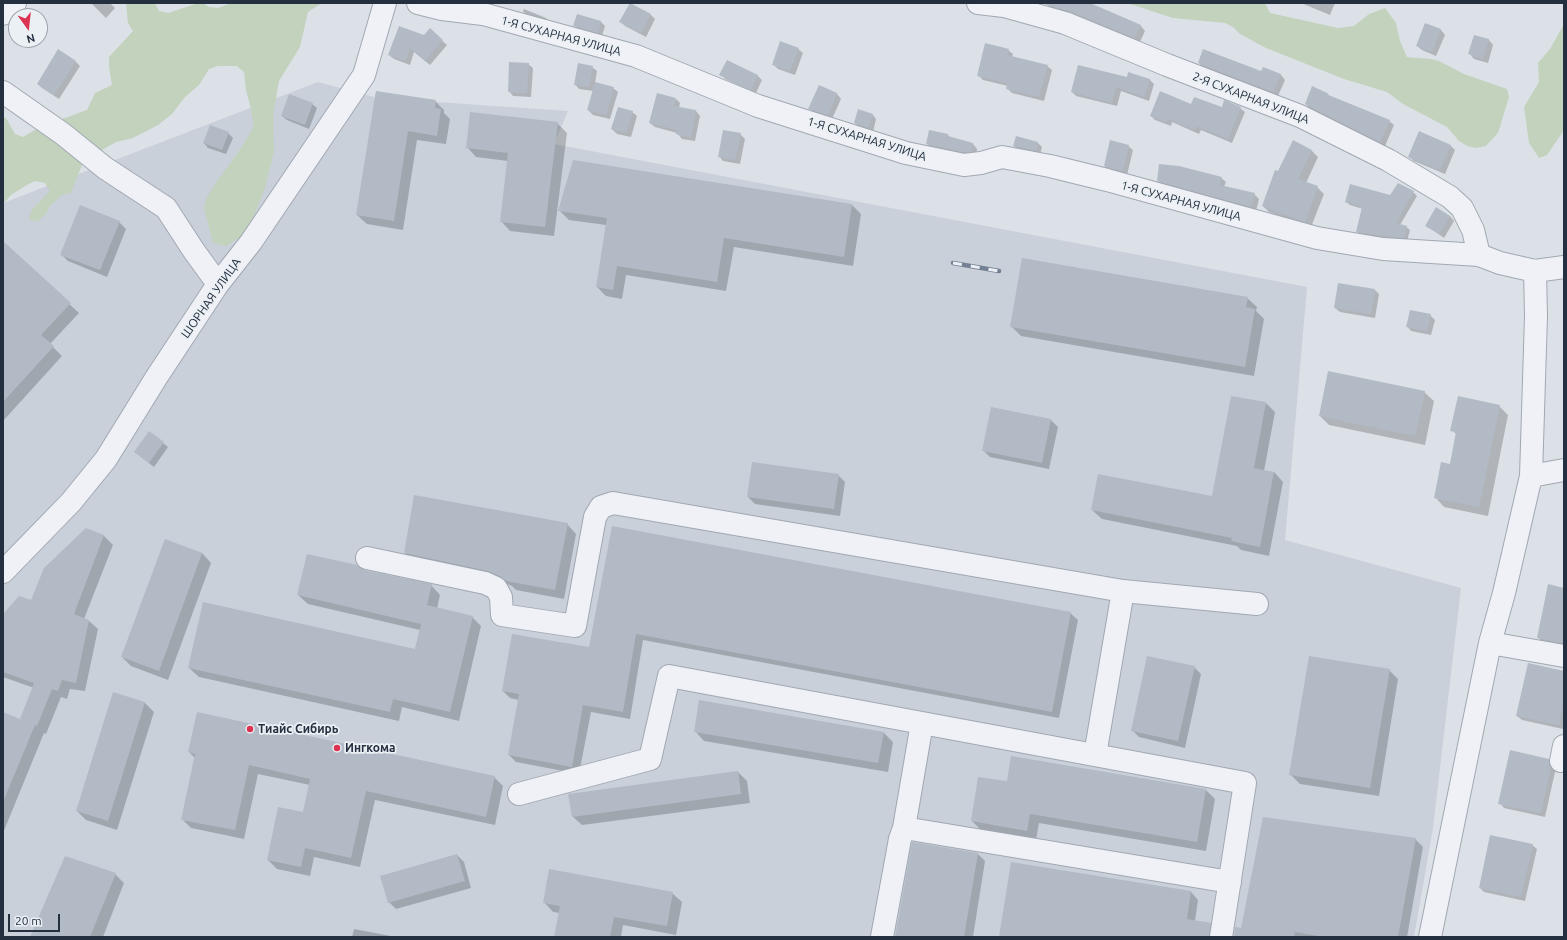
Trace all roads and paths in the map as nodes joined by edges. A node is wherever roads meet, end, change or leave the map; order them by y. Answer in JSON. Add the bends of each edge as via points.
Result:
{"nodes":[{"id":1,"x":3,"y":3,"type":"edge"},
{"id":2,"x":15,"y":3,"type":"edge"},
{"id":3,"x":385,"y":3,"type":"edge"},
{"id":4,"x":418,"y":3,"type":"edge"},
{"id":5,"x":978,"y":3,"type":"edge"},
{"id":6,"x":3,"y":14,"type":"edge"},
{"id":7,"x":3,"y":92,"type":"edge"},
{"id":8,"x":1479,"y":255,"type":"junction"},
{"id":9,"x":1564,"y":267,"type":"edge"},
{"id":10,"x":1535,"y":271,"type":"junction"},
{"id":11,"x":218,"y":284,"type":"junction"},
{"id":12,"x":1564,"y":470,"type":"edge"},
{"id":13,"x":1531,"y":476,"type":"junction"},
{"id":14,"x":367,"y":558,"type":"dead end"},
{"id":15,"x":3,"y":572,"type":"edge"},
{"id":16,"x":1123,"y":591,"type":"junction"},
{"id":17,"x":1257,"y":604,"type":"dead end"},
{"id":18,"x":1490,"y":643,"type":"junction"},
{"id":19,"x":1564,"y":656,"type":"edge"},
{"id":20,"x":922,"y":723,"type":"junction"},
{"id":21,"x":1094,"y":755,"type":"junction"},
{"id":22,"x":519,"y":794,"type":"dead end"},
{"id":23,"x":904,"y":828,"type":"junction"},
{"id":24,"x":1230,"y":882,"type":"junction"},
{"id":25,"x":882,"y":937,"type":"edge"},
{"id":26,"x":1221,"y":937,"type":"edge"},
{"id":27,"x":1430,"y":937,"type":"edge"}],
"edges":[{"from":1,"to":6,"type":"street"},
{"from":2,"to":6,"type":"street"},
{"from":3,"to":11,"type":"street","name":"ШОРНАЯ УЛИЦА","via":[[364,75],[250,242]]},
{"from":4,"to":8,"type":"street","name":"1-Я СУХАРНАЯ УЛИЦА","via":[[442,10],[483,14],[636,56],[758,106],[906,154],[964,165],[1002,157],[1107,180],[1317,238],[1383,249]]},
{"from":5,"to":8,"type":"street","name":"2-Я СУХАРНАЯ УЛИЦА","via":[[1004,6],[1065,23],[1300,116],[1388,160],[1450,197],[1462,208],[1473,230]]},
{"from":7,"to":11,"type":"street","via":[[63,134],[105,168],[166,208]]},
{"from":8,"to":10,"type":"street","name":"1-Я СУХАРНАЯ УЛИЦА"},
{"from":9,"to":10,"type":"street"},
{"from":10,"to":13,"type":"street"},
{"from":11,"to":15,"type":"street","name":"ШОРНАЯ УЛИЦА","via":[[106,459],[71,502]]},
{"from":12,"to":13,"type":"street"},
{"from":13,"to":18,"type":"street"},
{"from":14,"to":16,"type":"street","via":[[485,583],[496,588],[501,597],[502,615],[575,626],[595,517],[601,507],[613,503]]},
{"from":16,"to":17,"type":"street"},
{"from":16,"to":21,"type":"street"},
{"from":18,"to":19,"type":"street"},
{"from":18,"to":27,"type":"street"},
{"from":20,"to":21,"type":"street"},
{"from":20,"to":22,"type":"street","via":[[669,676],[650,759]]},
{"from":20,"to":23,"type":"street"},
{"from":21,"to":24,"type":"street","via":[[1245,783]]},
{"from":23,"to":24,"type":"street"},
{"from":23,"to":25,"type":"street"},
{"from":24,"to":26,"type":"street"}]}
